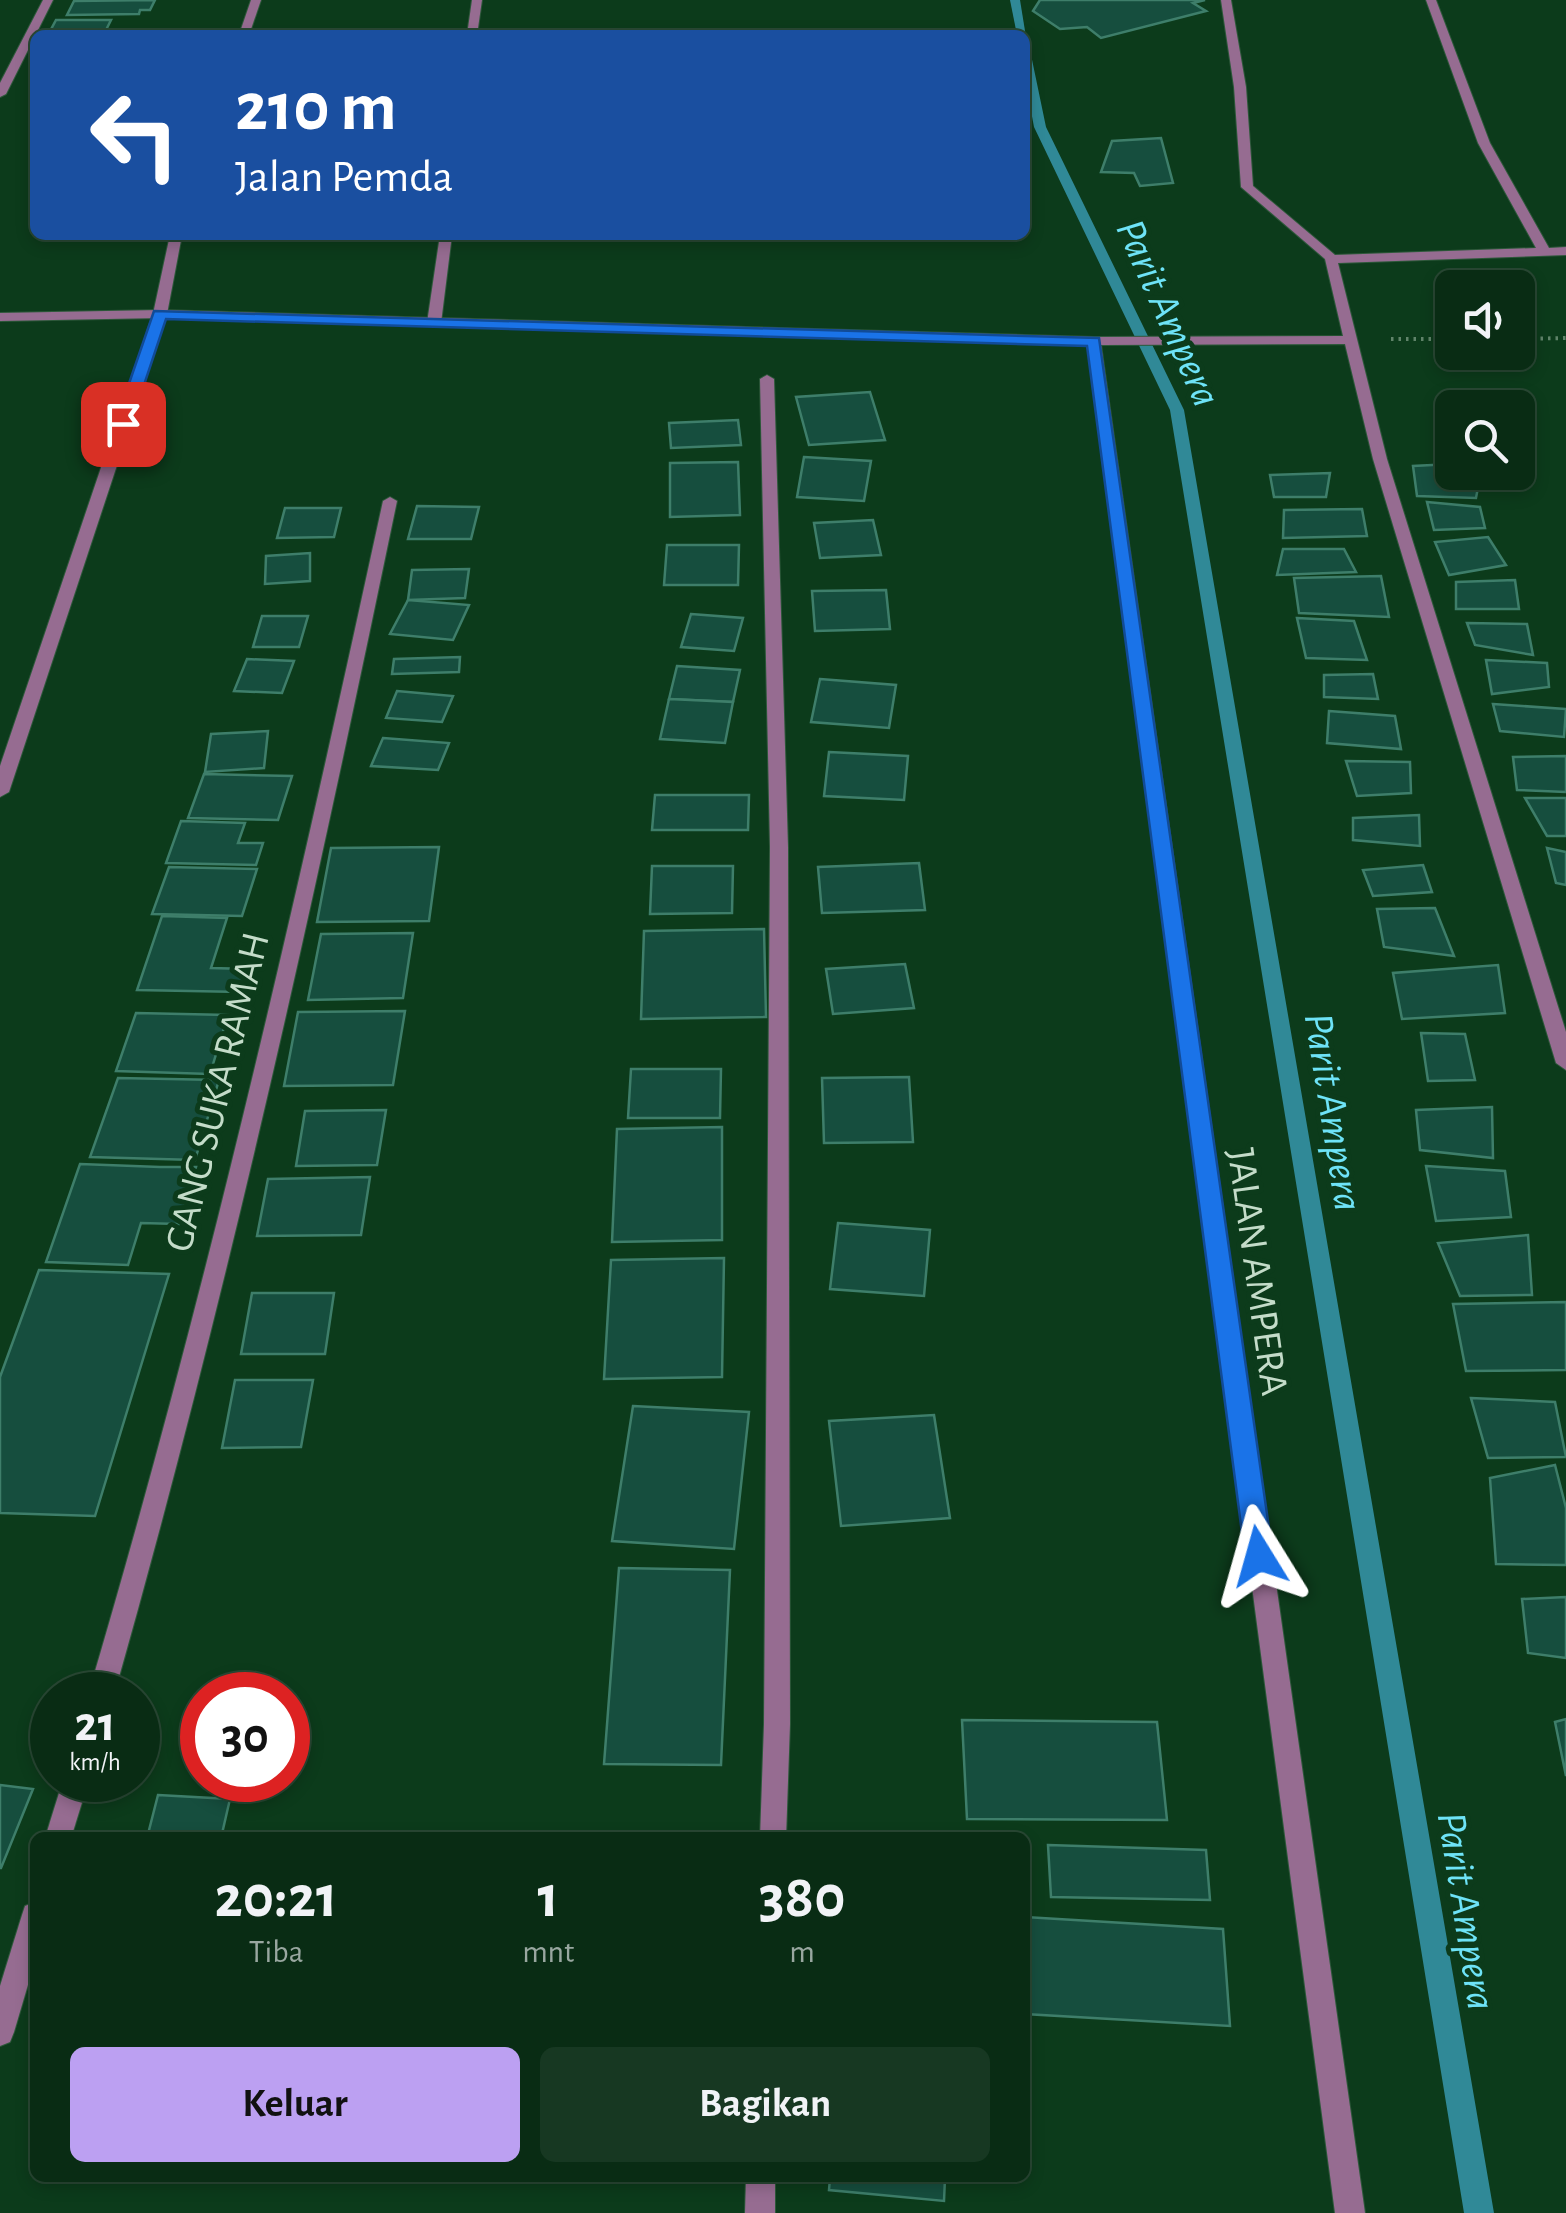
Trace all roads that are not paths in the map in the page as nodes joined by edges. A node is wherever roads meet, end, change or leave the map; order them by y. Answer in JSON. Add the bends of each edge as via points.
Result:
{"nodes":[{"id":1,"x":48,"y":0,"type":"edge"},
{"id":2,"x":256,"y":0,"type":"edge"},
{"id":3,"x":477,"y":0,"type":"edge"},
{"id":4,"x":1226,"y":0,"type":"edge"},
{"id":5,"x":1431,"y":0,"type":"edge"},
{"id":6,"x":33,"y":30,"type":"edge"},
{"id":7,"x":246,"y":30,"type":"edge"},
{"id":8,"x":473,"y":30,"type":"edge"},
{"id":9,"x":30,"y":35,"type":"edge"},
{"id":10,"x":0,"y":94,"type":"edge"},
{"id":11,"x":175,"y":240,"type":"edge"},
{"id":12,"x":445,"y":240,"type":"edge"},
{"id":13,"x":1544,"y":251,"type":"junction"},
{"id":14,"x":1566,"y":251,"type":"edge"},
{"id":15,"x":1332,"y":259,"type":"junction"},
{"id":16,"x":160,"y":314,"type":"junction"},
{"id":17,"x":0,"y":317,"type":"edge"},
{"id":18,"x":434,"y":322,"type":"junction"},
{"id":19,"x":1350,"y":340,"type":"junction"},
{"id":20,"x":1095,"y":351,"type":"junction"},
{"id":21,"x":768,"y":379,"type":"dead end"},
{"id":22,"x":390,"y":502,"type":"dead end"},
{"id":23,"x":0,"y":792,"type":"edge"},
{"id":24,"x":1566,"y":1063,"type":"edge"},
{"id":25,"x":108,"y":1672,"type":"edge"},
{"id":26,"x":69,"y":1802,"type":"edge"},
{"id":27,"x":60,"y":1832,"type":"edge"},
{"id":28,"x":773,"y":1832,"type":"edge"},
{"id":29,"x":30,"y":1932,"type":"edge"},
{"id":30,"x":0,"y":2032,"type":"edge"},
{"id":31,"x":761,"y":2182,"type":"edge"},
{"id":32,"x":760,"y":2213,"type":"edge"},
{"id":33,"x":1350,"y":2213,"type":"edge"}],
"edges":[{"from":1,"to":6,"type":"street"},
{"from":2,"to":7,"type":"street"},
{"from":3,"to":8,"type":"street"},
{"from":4,"to":15,"type":"street","via":[[1247,187]]},
{"from":5,"to":13,"type":"street","via":[[1484,143]]},
{"from":9,"to":10,"type":"street"},
{"from":11,"to":16,"type":"street"},
{"from":12,"to":18,"type":"street"},
{"from":13,"to":14,"type":"street"},
{"from":13,"to":15,"type":"street"},
{"from":15,"to":19,"type":"street"},
{"from":16,"to":17,"type":"street"},
{"from":16,"to":18,"type":"street"},
{"from":16,"to":23,"type":"street"},
{"from":18,"to":20,"type":"street"},
{"from":19,"to":20,"type":"street","via":[[1125,341]]},
{"from":19,"to":24,"type":"street","via":[[1380,458]]},
{"from":20,"to":33,"type":"street","name":"JALAN AMPERA"},
{"from":21,"to":28,"type":"street","via":[[779,847]]},
{"from":22,"to":25,"type":"street","name":"GANG SUKA RAMAH","via":[[284,996]]},
{"from":26,"to":27,"type":"street"},
{"from":29,"to":30,"type":"street"},
{"from":31,"to":32,"type":"street"}]}
